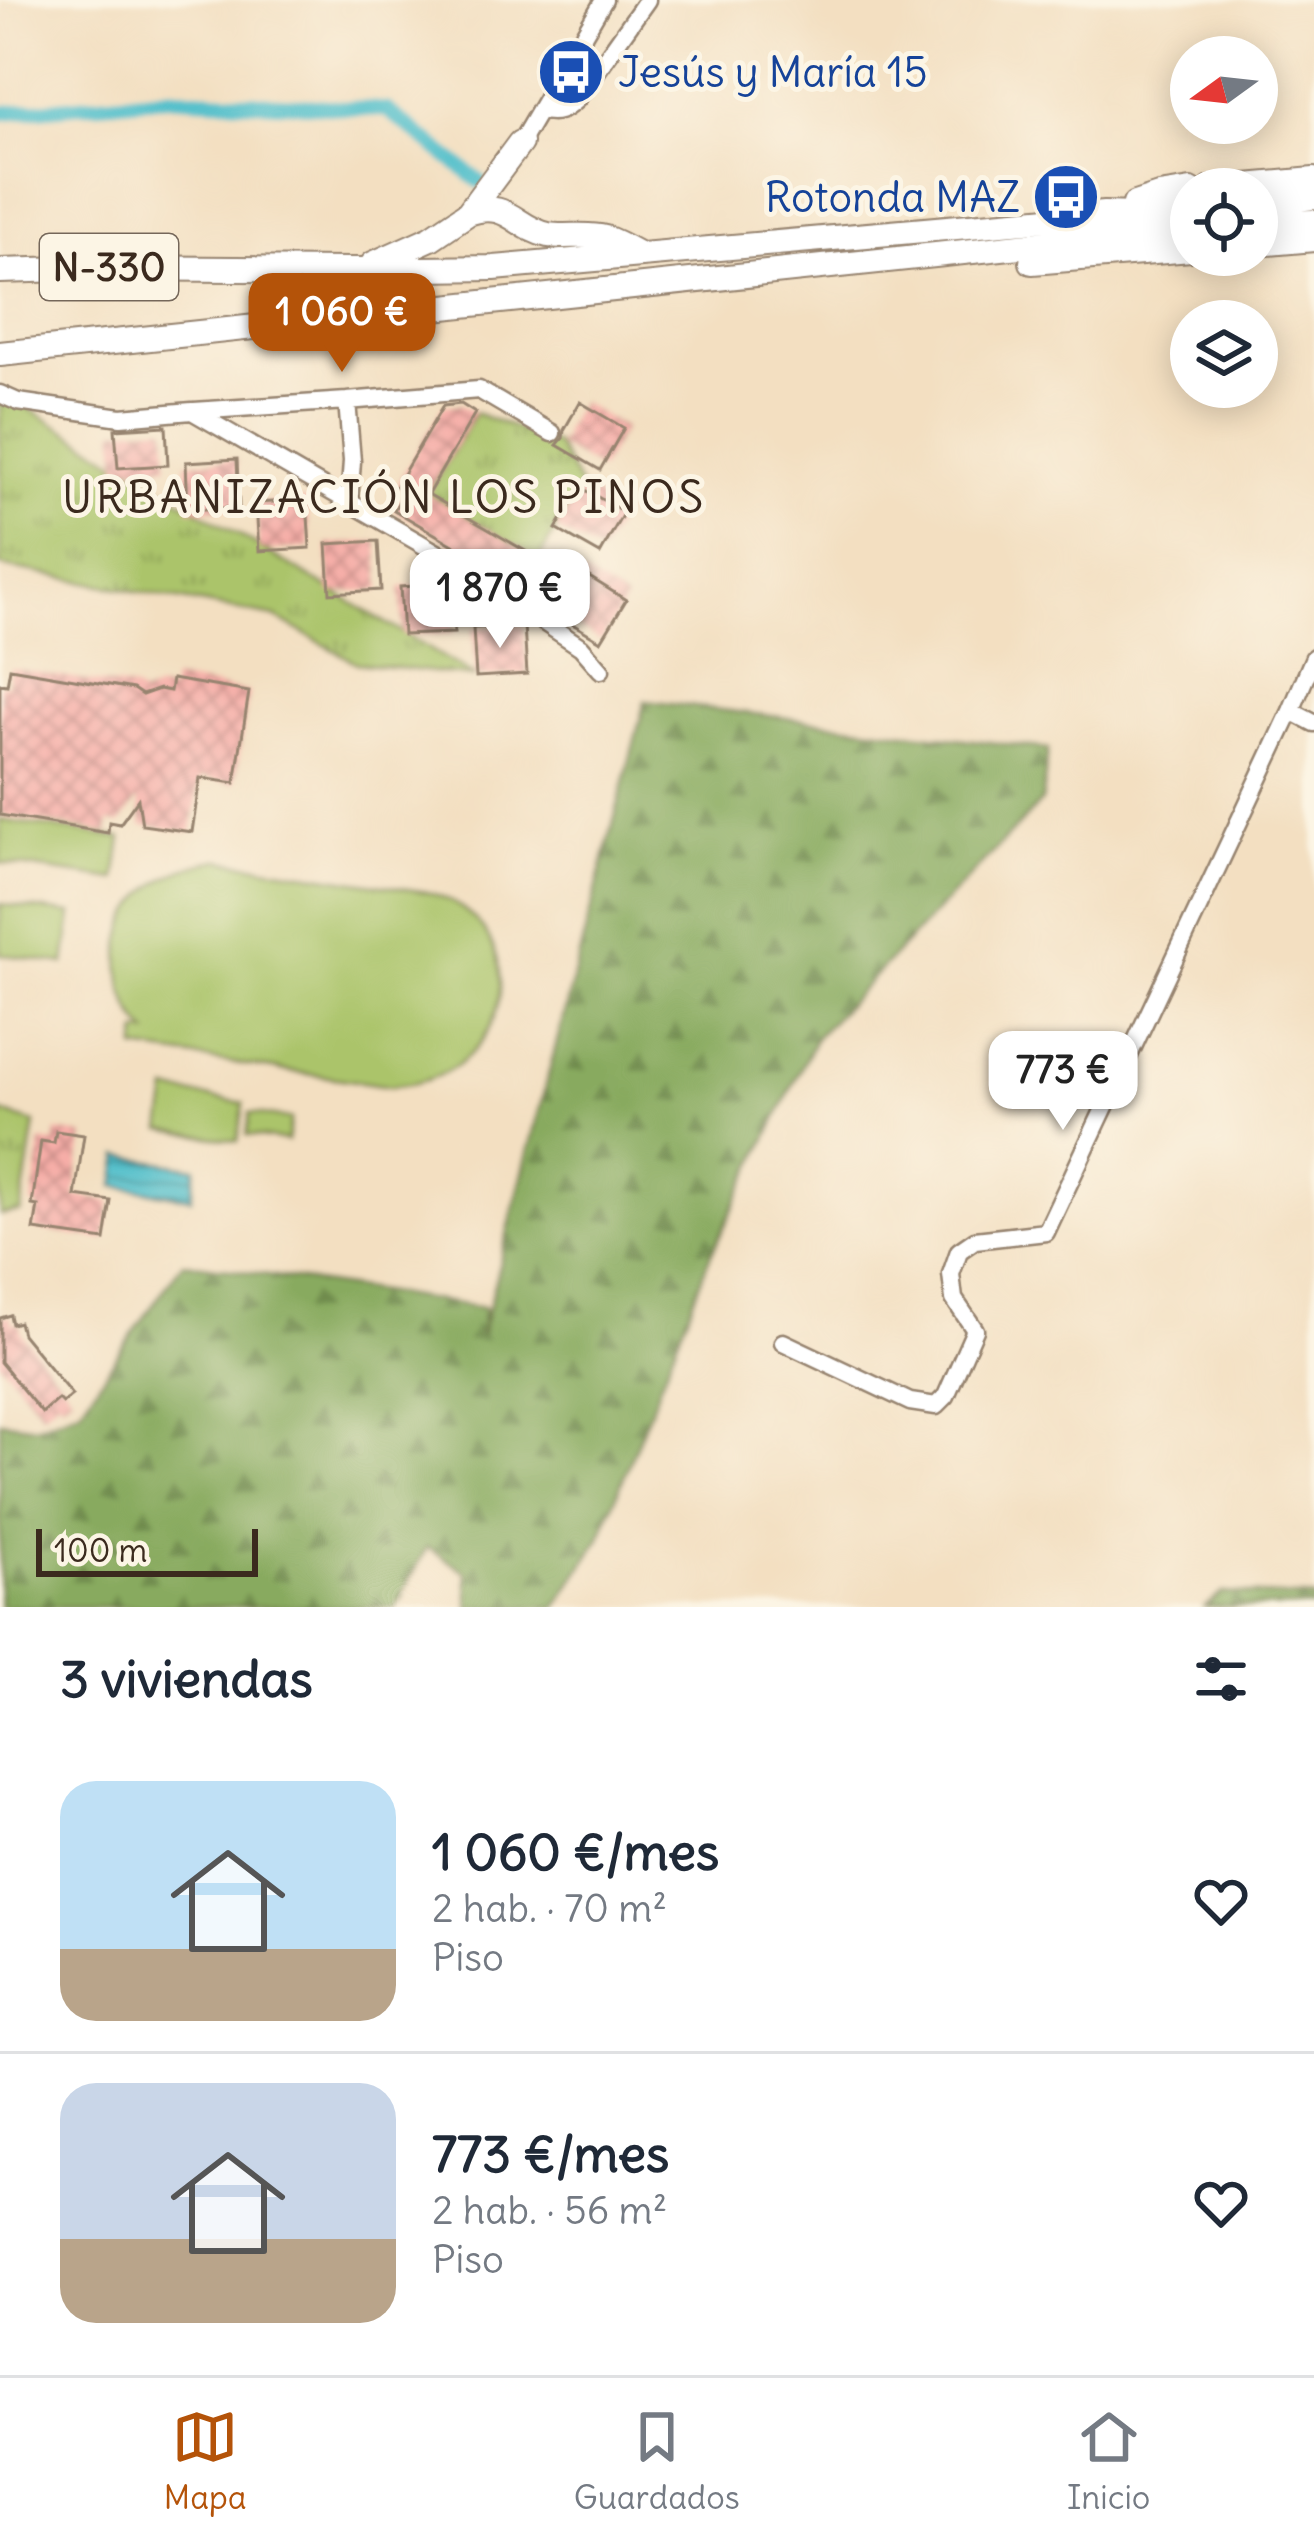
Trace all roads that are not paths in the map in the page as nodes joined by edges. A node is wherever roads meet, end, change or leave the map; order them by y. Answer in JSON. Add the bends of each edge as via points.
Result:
{"nodes":[{"id":1,"x":604,"y":0,"type":"edge"},
{"id":2,"x":647,"y":0,"type":"edge"},
{"id":3,"x":538,"y":110,"type":"junction"},
{"id":4,"x":520,"y":143,"type":"junction"},
{"id":5,"x":1314,"y":179,"type":"edge"},
{"id":6,"x":1278,"y":182,"type":"edge"},
{"id":7,"x":1170,"y":194,"type":"edge"},
{"id":8,"x":1314,"y":197,"type":"edge"},
{"id":9,"x":1278,"y":201,"type":"edge"},
{"id":10,"x":1170,"y":211,"type":"edge"},
{"id":11,"x":468,"y":213,"type":"junction"},
{"id":12,"x":1104,"y":214,"type":"junction"},
{"id":13,"x":517,"y":218,"type":"junction"},
{"id":14,"x":1314,"y":222,"type":"edge"},
{"id":15,"x":1278,"y":223,"type":"edge"},
{"id":16,"x":1170,"y":230,"type":"edge"},
{"id":17,"x":1314,"y":239,"type":"edge"},
{"id":18,"x":1278,"y":242,"type":"edge"},
{"id":19,"x":1170,"y":251,"type":"edge"},
{"id":20,"x":642,"y":255,"type":"junction"},
{"id":21,"x":350,"y":270,"type":"junction"},
{"id":22,"x":0,"y":272,"type":"edge"},
{"id":23,"x":762,"y":274,"type":"junction"},
{"id":24,"x":136,"y":341,"type":"junction"},
{"id":25,"x":0,"y":354,"type":"edge"},
{"id":26,"x":0,"y":364,"type":"edge"},
{"id":27,"x":0,"y":394,"type":"edge"},
{"id":28,"x":347,"y":400,"type":"junction"},
{"id":29,"x":192,"y":412,"type":"junction"},
{"id":30,"x":552,"y":433,"type":"dead end"},
{"id":31,"x":349,"y":503,"type":"junction"},
{"id":32,"x":557,"y":584,"type":"dead end"},
{"id":33,"x":539,"y":612,"type":"junction"},
{"id":34,"x":1314,"y":657,"type":"edge"},
{"id":35,"x":601,"y":670,"type":"dead end"},
{"id":36,"x":1292,"y":711,"type":"junction"},
{"id":37,"x":1314,"y":724,"type":"edge"},
{"id":38,"x":783,"y":1342,"type":"dead end"}],
"edges":[{"from":1,"to":3,"type":"street"},
{"from":2,"to":3,"type":"street","via":[[577,99],[562,111]]},
{"from":3,"to":4,"type":"street"},
{"from":4,"to":11,"type":"highway"},
{"from":4,"to":13,"type":"highway","via":[[507,182]]},
{"from":5,"to":6,"type":"highway"},
{"from":7,"to":12,"type":"highway"},
{"from":8,"to":9,"type":"highway"},
{"from":10,"to":12,"type":"highway","number":"N-330"},
{"from":11,"to":13,"type":"highway","via":[[492,208]]},
{"from":11,"to":21,"type":"highway","via":[[416,245]]},
{"from":12,"to":20,"type":"highway","number":"N-330"},
{"from":13,"to":20,"type":"highway","via":[[548,235],[602,237]]},
{"from":14,"to":15,"type":"highway"},
{"from":16,"to":23,"type":"highway","number":"N-330"},
{"from":17,"to":18,"type":"highway"},
{"from":19,"to":23,"type":"highway","via":[[819,280]]},
{"from":20,"to":21,"type":"highway","number":"N-330"},
{"from":21,"to":22,"type":"highway","number":"N-330"},
{"from":23,"to":24,"type":"highway","number":"N-330"},
{"from":24,"to":25,"type":"highway","number":"N-330"},
{"from":24,"to":26,"type":"highway"},
{"from":27,"to":29,"type":"street","via":[[77,413]]},
{"from":28,"to":29,"type":"street"},
{"from":28,"to":30,"type":"street","via":[[478,390]]},
{"from":28,"to":31,"type":"street"},
{"from":29,"to":31,"type":"street"},
{"from":31,"to":33,"type":"street"},
{"from":32,"to":33,"type":"street"},
{"from":33,"to":35,"type":"street"},
{"from":34,"to":36,"type":"street"},
{"from":36,"to":37,"type":"street"},
{"from":36,"to":38,"type":"street","via":[[1046,1232],[975,1240],[959,1251],[954,1299],[975,1330],[946,1396],[936,1406],[910,1402]]}]}
